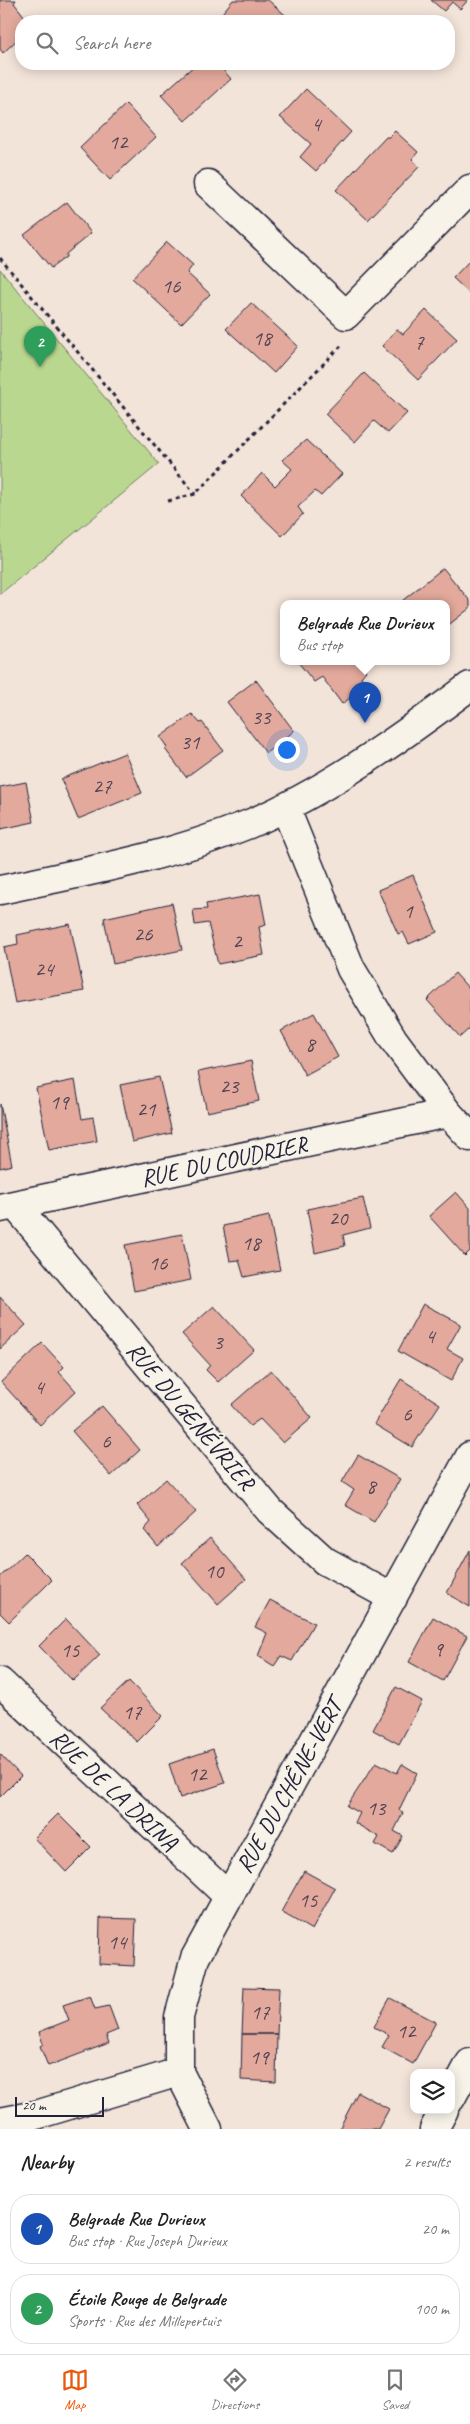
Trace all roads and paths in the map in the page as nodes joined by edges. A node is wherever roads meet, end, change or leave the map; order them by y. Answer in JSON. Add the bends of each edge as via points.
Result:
{"nodes":[{"id":1,"x":208,"y":184,"type":"dead end"},
{"id":2,"x":470,"y":189,"type":"edge"},
{"id":3,"x":0,"y":258,"type":"edge"},
{"id":4,"x":346,"y":315,"type":"junction"},
{"id":5,"x":195,"y":494,"type":"junction"},
{"id":6,"x":168,"y":501,"type":"dead end"},
{"id":7,"x":470,"y":686,"type":"edge"},
{"id":8,"x":285,"y":807,"type":"junction"},
{"id":9,"x":0,"y":890,"type":"edge"},
{"id":10,"x":448,"y":1113,"type":"junction"},
{"id":11,"x":470,"y":1137,"type":"edge"},
{"id":12,"x":7,"y":1207,"type":"edge"},
{"id":13,"x":470,"y":1456,"type":"edge"},
{"id":14,"x":393,"y":1598,"type":"junction"},
{"id":15,"x":0,"y":1682,"type":"edge"},
{"id":16,"x":229,"y":1896,"type":"junction"},
{"id":17,"x":470,"y":2063,"type":"edge"},
{"id":18,"x":179,"y":2072,"type":"junction"},
{"id":19,"x":455,"y":2091,"type":"edge"},
{"id":20,"x":442,"y":2114,"type":"edge"},
{"id":21,"x":0,"y":2122,"type":"edge"},
{"id":22,"x":208,"y":2129,"type":"edge"},
{"id":23,"x":434,"y":2129,"type":"edge"}],
"edges":[{"from":1,"to":4,"type":"street"},
{"from":2,"to":4,"type":"street"},
{"from":3,"to":5,"type":"path"},
{"from":4,"to":5,"type":"path","via":[[348,340]]},
{"from":5,"to":6,"type":"path"},
{"from":7,"to":8,"type":"street","via":[[344,774]]},
{"from":8,"to":9,"type":"street","via":[[249,824],[147,858]]},
{"from":8,"to":10,"type":"street","via":[[351,969],[394,1039]]},
{"from":10,"to":11,"type":"street"},
{"from":10,"to":12,"type":"street","name":"RUE DU COUDRIER"},
{"from":12,"to":14,"type":"street","name":"RUE DU GENÉVRIER","via":[[270,1511],[325,1561]]},
{"from":13,"to":14,"type":"street","name":"RUE DU CHÊNE-VERT"},
{"from":14,"to":16,"type":"street","name":"RUE DU CHÊNE-VERT"},
{"from":15,"to":16,"type":"street","name":"RUE DE LA DRINA"},
{"from":16,"to":18,"type":"street","name":"RUE DU CHÊNE-VERT","via":[[195,1958],[190,1974],[179,2016]]},
{"from":17,"to":19,"type":"street"},
{"from":18,"to":21,"type":"street","via":[[36,2115]]},
{"from":18,"to":22,"type":"street","name":"RUE DU CHÊNE-VERT"},
{"from":20,"to":23,"type":"street"}]}
